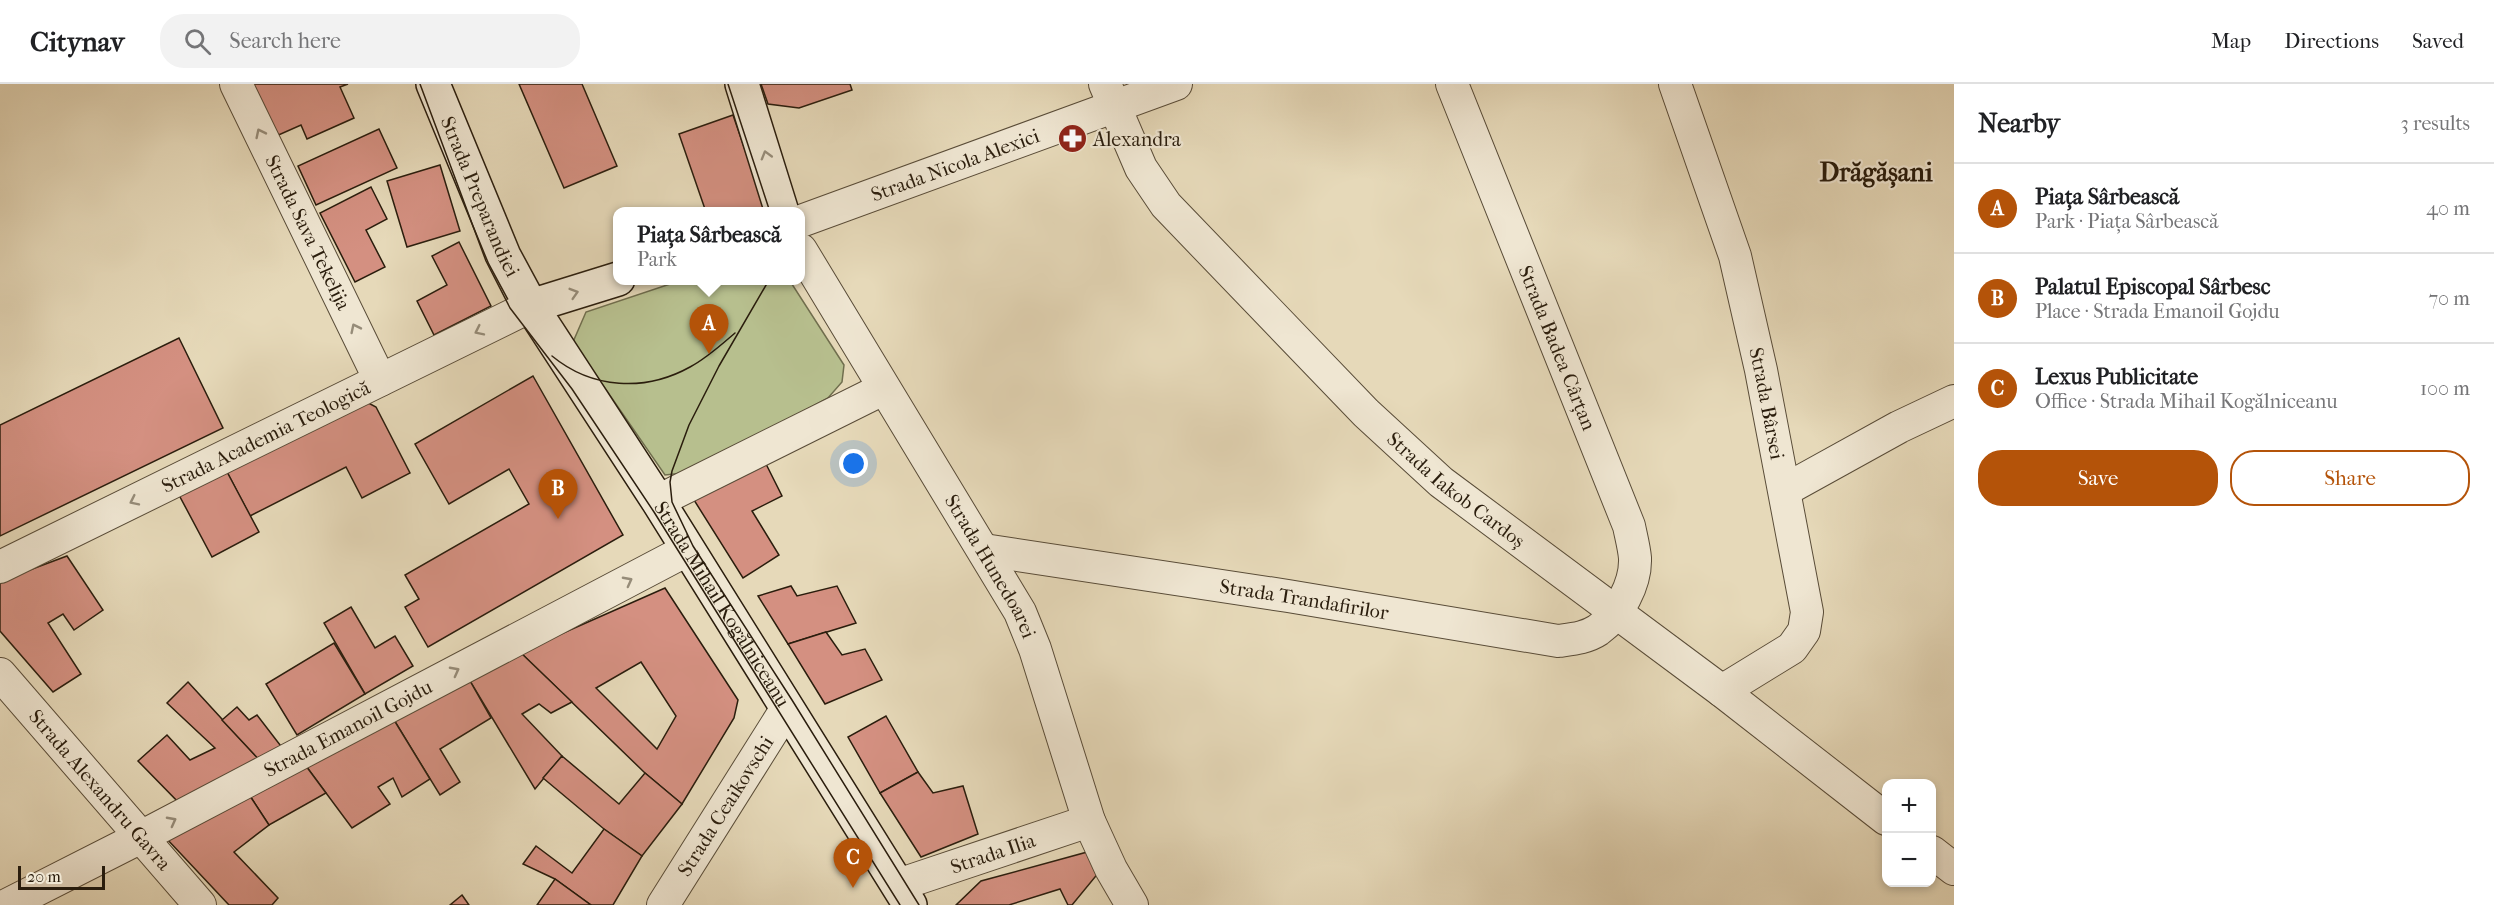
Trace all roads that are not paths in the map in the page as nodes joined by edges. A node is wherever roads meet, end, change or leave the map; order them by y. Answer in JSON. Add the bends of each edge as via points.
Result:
{"nodes":[{"id":1,"x":236,"y":84,"type":"edge"},
{"id":2,"x":433,"y":84,"type":"edge"},
{"id":3,"x":742,"y":84,"type":"edge"},
{"id":4,"x":1176,"y":84,"type":"edge"},
{"id":5,"x":1452,"y":84,"type":"edge"},
{"id":6,"x":1675,"y":84,"type":"edge"},
{"id":7,"x":1110,"y":95,"type":"edge"},
{"id":8,"x":780,"y":207,"type":"edge"},
{"id":9,"x":805,"y":219,"type":"edge"},
{"id":10,"x":805,"y":257,"type":"edge"},
{"id":11,"x":613,"y":281,"type":"edge"},
{"id":12,"x":531,"y":306,"type":"junction"},
{"id":13,"x":380,"y":380,"type":"junction"},
{"id":14,"x":883,"y":389,"type":"junction"},
{"id":15,"x":1954,"y":401,"type":"edge"},
{"id":16,"x":1785,"y":490,"type":"junction"},
{"id":17,"x":658,"y":501,"type":"junction"},
{"id":18,"x":687,"y":550,"type":"junction"},
{"id":19,"x":984,"y":550,"type":"junction"},
{"id":20,"x":0,"y":567,"type":"edge"},
{"id":21,"x":1616,"y":613,"type":"junction"},
{"id":22,"x":0,"y":674,"type":"edge"},
{"id":23,"x":1722,"y":691,"type":"junction"},
{"id":24,"x":786,"y":708,"type":"junction"},
{"id":25,"x":1882,"y":815,"type":"edge"},
{"id":26,"x":1089,"y":821,"type":"junction"},
{"id":27,"x":141,"y":837,"type":"junction"},
{"id":28,"x":1936,"y":855,"type":"edge"},
{"id":29,"x":1954,"y":869,"type":"edge"},
{"id":30,"x":904,"y":895,"type":"edge"},
{"id":31,"x":7,"y":905,"type":"edge"},
{"id":32,"x":200,"y":905,"type":"edge"},
{"id":33,"x":663,"y":905,"type":"edge"},
{"id":34,"x":1132,"y":905,"type":"edge"}],
"edges":[{"from":13,"to":1,"type":"street","name":"Strada Sava Tekelija","one_way":true},
{"from":2,"to":12,"type":"main road","name":"Strada Preparandiei","via":[[504,256]]},
{"from":8,"to":3,"type":"main road","one_way":true},
{"from":4,"to":7,"type":"street","name":"Strada Nicola Alexici"},
{"from":5,"to":21,"type":"street","name":"Strada Badea Cârțan","via":[[1629,526],[1635,560],[1628,592]]},
{"from":6,"to":16,"type":"street","name":"Strada Bârsei","via":[[1735,256]]},
{"from":7,"to":9,"type":"street","name":"Strada Nicola Alexici"},
{"from":7,"to":21,"type":"street","name":"Strada Iakob Cardoș","via":[[1142,168],[1166,205],[1366,413],[1441,482]]},
{"from":10,"to":14,"type":"street","name":"Strada Hunedoarei"},
{"from":12,"to":11,"type":"main road","one_way":true},
{"from":12,"to":13,"type":"street","name":"Strada Academia Teologică","one_way":true},
{"from":12,"to":17,"type":"main road","name":"Strada Mihail Kogălniceanu"},
{"from":13,"to":20,"type":"street","name":"Strada Academia Teologică","one_way":true},
{"from":14,"to":17,"type":"street"},
{"from":14,"to":19,"type":"street","name":"Strada Hunedoarei"},
{"from":15,"to":16,"type":"street"},
{"from":16,"to":23,"type":"street","name":"Strada Bârsei","via":[[1807,612],[1804,631],[1792,648]]},
{"from":17,"to":18,"type":"main road","name":"Strada Mihail Kogălniceanu"},
{"from":18,"to":24,"type":"main road","name":"Strada Mihail Kogălniceanu"},
{"from":27,"to":18,"type":"street","name":"Strada Emanoil Gojdu","one_way":true},
{"from":19,"to":21,"type":"street","name":"Strada Trandafirilor","via":[[1558,641],[1580,638],[1597,630]]},
{"from":19,"to":26,"type":"street","name":"Strada Hunedoarei","via":[[1020,612],[1035,649]]},
{"from":21,"to":23,"type":"street","name":"Strada Iakob Cardoș"},
{"from":22,"to":27,"type":"street","name":"Strada Alexandru Gavra"},
{"from":23,"to":25,"type":"street","name":"Strada Iakob Cardoș"},
{"from":24,"to":30,"type":"main road","name":"Strada Mihail Kogălniceanu"},
{"from":24,"to":33,"type":"street","name":"Strada Ceaikovschi"},
{"from":26,"to":30,"type":"street","name":"Strada Ilia"},
{"from":26,"to":34,"type":"street","name":"Strada Hunedoarei"},
{"from":27,"to":31,"type":"street","name":"Strada Emanoil Gojdu"},
{"from":27,"to":32,"type":"street","name":"Strada Alexandru Gavra"},
{"from":28,"to":29,"type":"street"}]}
